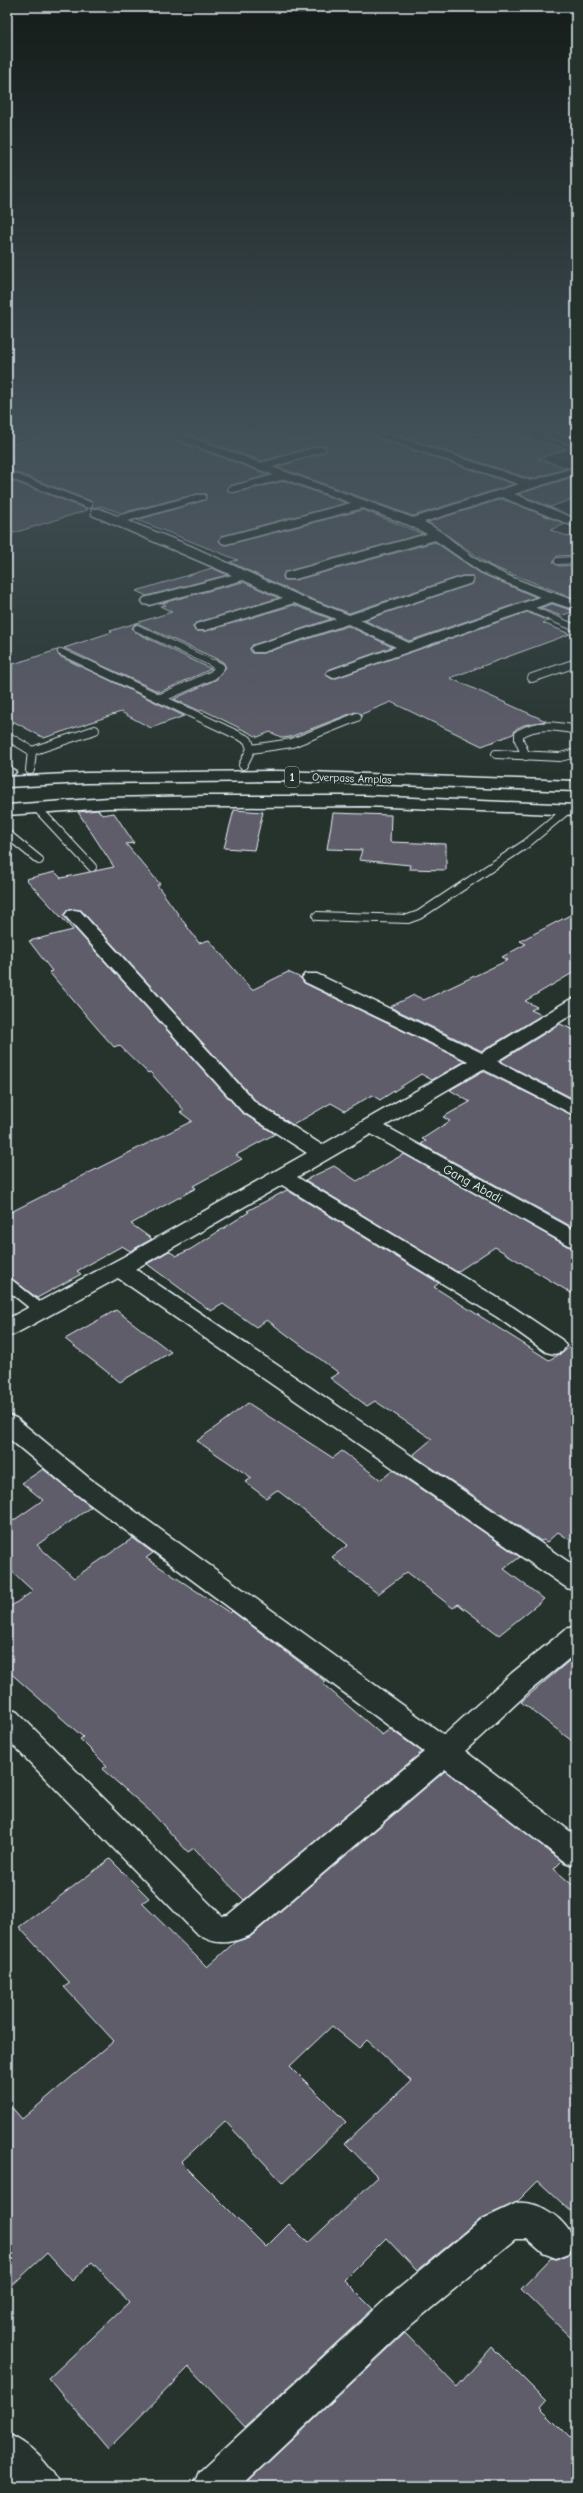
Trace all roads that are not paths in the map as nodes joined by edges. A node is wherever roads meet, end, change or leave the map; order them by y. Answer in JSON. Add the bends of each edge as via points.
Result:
{"nodes":[{"id":1,"x":188,"y":550,"type":"edge"},
{"id":2,"x":383,"y":550,"type":"edge"},
{"id":3,"x":458,"y":550,"type":"edge"},
{"id":4,"x":576,"y":560,"type":"edge"},
{"id":5,"x":558,"y":561,"type":"dead end"},
{"id":6,"x":244,"y":575,"type":"junction"},
{"id":7,"x":290,"y":576,"type":"dead end"},
{"id":8,"x":467,"y":580,"type":"dead end"},
{"id":9,"x":553,"y":598,"type":"junction"},
{"id":10,"x":295,"y":599,"type":"junction"},
{"id":11,"x":149,"y":601,"type":"dead end"},
{"id":12,"x":573,"y":603,"type":"edge"},
{"id":13,"x":526,"y":607,"type":"junction"},
{"id":14,"x":348,"y":619,"type":"junction"},
{"id":15,"x":201,"y":627,"type":"dead end"},
{"id":16,"x":136,"y":628,"type":"dead end"},
{"id":17,"x":576,"y":628,"type":"edge"},
{"id":18,"x":409,"y":648,"type":"junction"},
{"id":19,"x":258,"y":649,"type":"dead end"},
{"id":20,"x":61,"y":652,"type":"dead end"},
{"id":21,"x":576,"y":663,"type":"edge"},
{"id":22,"x":333,"y":674,"type":"dead end"},
{"id":23,"x":532,"y":678,"type":"dead end"},
{"id":24,"x":161,"y":698,"type":"junction"},
{"id":25,"x":357,"y":717,"type":"dead end"},
{"id":26,"x":95,"y":730,"type":"dead end"},
{"id":27,"x":576,"y":730,"type":"edge"},
{"id":28,"x":7,"y":736,"type":"edge"},
{"id":29,"x":252,"y":749,"type":"junction"},
{"id":30,"x":32,"y":751,"type":"junction"},
{"id":31,"x":576,"y":753,"type":"edge"},
{"id":32,"x":496,"y":754,"type":"dead end"},
{"id":33,"x":526,"y":756,"type":"junction"},
{"id":34,"x":244,"y":765,"type":"junction"},
{"id":35,"x":30,"y":770,"type":"junction"},
{"id":36,"x":7,"y":774,"type":"edge"},
{"id":37,"x":576,"y":775,"type":"edge"},
{"id":38,"x":576,"y":786,"type":"edge"},
{"id":39,"x":7,"y":794,"type":"edge"},
{"id":40,"x":573,"y":806,"type":"edge"},
{"id":41,"x":37,"y":808,"type":"junction"},
{"id":42,"x":7,"y":810,"type":"edge"},
{"id":43,"x":7,"y":834,"type":"edge"},
{"id":44,"x":40,"y":860,"type":"dead end"},
{"id":45,"x":92,"y":867,"type":"dead end"},
{"id":46,"x":74,"y":915,"type":"dead end"},
{"id":47,"x":317,"y":916,"type":"dead end"},
{"id":48,"x":311,"y":978,"type":"dead end"},
{"id":49,"x":576,"y":1004,"type":"edge"},
{"id":50,"x":485,"y":1062,"type":"junction"},
{"id":51,"x":576,"y":1110,"type":"edge"},
{"id":52,"x":371,"y":1126,"type":"junction"},
{"id":53,"x":322,"y":1154,"type":"junction"},
{"id":54,"x":283,"y":1177,"type":"junction"},
{"id":55,"x":576,"y":1240,"type":"edge"},
{"id":56,"x":120,"y":1269,"type":"junction"},
{"id":57,"x":7,"y":1284,"type":"edge"},
{"id":58,"x":42,"y":1311,"type":"junction"},
{"id":59,"x":7,"y":1329,"type":"edge"},
{"id":60,"x":554,"y":1346,"type":"dead end"},
{"id":61,"x":7,"y":1424,"type":"edge"},
{"id":62,"x":576,"y":1581,"type":"edge"},
{"id":63,"x":576,"y":1637,"type":"edge"},
{"id":64,"x":7,"y":1720,"type":"edge"},
{"id":65,"x":445,"y":1752,"type":"junction"},
{"id":66,"x":576,"y":1853,"type":"edge"},
{"id":67,"x":556,"y":2240,"type":"dead end"},
{"id":68,"x":7,"y":2453,"type":"edge"},
{"id":69,"x":40,"y":2486,"type":"edge"},
{"id":70,"x":212,"y":2486,"type":"edge"}],
"edges":[{"from":1,"to":6,"type":"main road"},
{"from":2,"to":7,"type":"main road"},
{"from":3,"to":9,"type":"main road","via":[[491,572]]},
{"from":4,"to":5,"type":"lane"},
{"from":6,"to":10,"type":"main road"},
{"from":6,"to":11,"type":"main road"},
{"from":8,"to":14,"type":"main road"},
{"from":9,"to":12,"type":"main road"},
{"from":9,"to":13,"type":"main road"},
{"from":10,"to":14,"type":"main road"},
{"from":10,"to":15,"type":"main road"},
{"from":13,"to":17,"type":"lane"},
{"from":13,"to":18,"type":"main road"},
{"from":14,"to":18,"type":"main road"},
{"from":14,"to":19,"type":"main road"},
{"from":16,"to":24,"type":"lane","via":[[220,666],[213,675]]},
{"from":18,"to":22,"type":"main road"},
{"from":20,"to":24,"type":"lane"},
{"from":21,"to":23,"type":"lane"},
{"from":24,"to":29,"type":"lane","via":[[241,736],[248,740]]},
{"from":25,"to":29,"type":"lane","via":[[301,742],[274,748]]},
{"from":26,"to":30,"type":"lane"},
{"from":27,"to":33,"type":"lane","via":[[550,726],[526,730],[519,734]]},
{"from":28,"to":30,"type":"lane"},
{"from":29,"to":34,"type":"lane"},
{"from":30,"to":35,"type":"lane"},
{"from":31,"to":33,"type":"lane","via":[[560,757]]},
{"from":32,"to":33,"type":"lane"},
{"from":34,"to":35,"type":"main road"},
{"from":34,"to":37,"type":"main road"},
{"from":35,"to":36,"type":"main road"},
{"from":36,"to":38,"type":"main road","name":"Overpass Amplas","number":"1","via":[[86,778],[279,776]]},
{"from":39,"to":40,"type":"main road","name":"Overpass Amplas","number":"1","via":[[86,790],[279,789]]},
{"from":40,"to":41,"type":"main road","via":[[287,801],[110,802]]},
{"from":40,"to":47,"type":"lane","via":[[526,844],[419,915],[408,919]]},
{"from":41,"to":42,"type":"main road"},
{"from":41,"to":45,"type":"lane"},
{"from":43,"to":44,"type":"lane"},
{"from":46,"to":53,"type":"main road","via":[[249,1107]]},
{"from":48,"to":50,"type":"main road"},
{"from":49,"to":50,"type":"main road"},
{"from":50,"to":51,"type":"main road"},
{"from":50,"to":52,"type":"main road"},
{"from":52,"to":53,"type":"main road"},
{"from":52,"to":55,"type":"main road","name":"Gang Abadi"},
{"from":53,"to":54,"type":"main road"},
{"from":54,"to":56,"type":"main road"},
{"from":54,"to":60,"type":"main road","via":[[505,1312]]},
{"from":56,"to":58,"type":"main road"},
{"from":56,"to":62,"type":"main road"},
{"from":57,"to":58,"type":"lane"},
{"from":58,"to":59,"type":"main road"},
{"from":61,"to":65,"type":"main road","via":[[80,1484]]},
{"from":63,"to":65,"type":"main road","via":[[522,1681]]},
{"from":64,"to":65,"type":"main road","via":[[206,1922],[215,1930],[226,1932],[238,1926]]},
{"from":65,"to":66,"type":"main road"},
{"from":67,"to":70,"type":"main road","via":[[543,2228],[529,2221],[516,2222],[501,2229],[422,2291]]},
{"from":68,"to":69,"type":"main road"}]}
